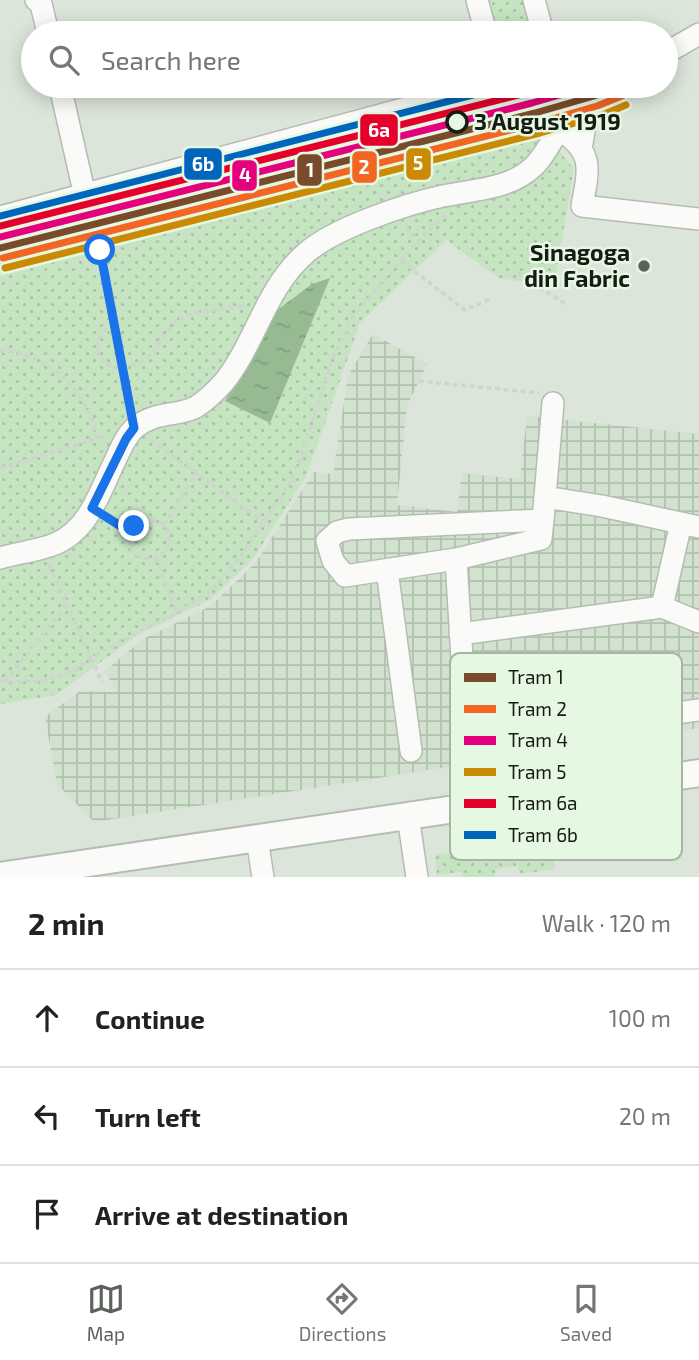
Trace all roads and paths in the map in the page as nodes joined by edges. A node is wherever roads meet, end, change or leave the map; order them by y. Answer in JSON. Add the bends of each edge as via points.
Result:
{"nodes":[{"id":1,"x":477,"y":0,"type":"edge"},
{"id":2,"x":534,"y":0,"type":"edge"},
{"id":3,"x":44,"y":1,"type":"edge"},
{"id":4,"x":46,"y":21,"type":"edge"},
{"id":5,"x":483,"y":21,"type":"edge"},
{"id":6,"x":540,"y":21,"type":"edge"},
{"id":7,"x":699,"y":34,"type":"edge"},
{"id":8,"x":678,"y":46,"type":"edge"},
{"id":9,"x":63,"y":98,"type":"edge"},
{"id":10,"x":458,"y":98,"type":"edge"},
{"id":11,"x":516,"y":98,"type":"edge"},
{"id":12,"x":560,"y":98,"type":"edge"},
{"id":13,"x":564,"y":98,"type":"edge"},
{"id":14,"x":595,"y":98,"type":"edge"},
{"id":15,"x":550,"y":122,"type":"junction"},
{"id":16,"x":582,"y":140,"type":"junction"},
{"id":17,"x":85,"y":195,"type":"junction"},
{"id":18,"x":454,"y":210,"type":"dead end"},
{"id":19,"x":0,"y":217,"type":"edge"},
{"id":20,"x":699,"y":219,"type":"edge"},
{"id":21,"x":97,"y":237,"type":"dead end"},
{"id":22,"x":0,"y":251,"type":"edge"},
{"id":23,"x":401,"y":261,"type":"junction"},
{"id":24,"x":518,"y":273,"type":"dead end"},
{"id":25,"x":490,"y":299,"type":"dead end"},
{"id":26,"x":268,"y":302,"type":"junction"},
{"id":27,"x":567,"y":305,"type":"dead end"},
{"id":28,"x":114,"y":323,"type":"junction"},
{"id":29,"x":0,"y":351,"type":"edge"},
{"id":30,"x":122,"y":368,"type":"junction"},
{"id":31,"x":419,"y":381,"type":"dead end"},
{"id":32,"x":546,"y":398,"type":"joint"},
{"id":33,"x":134,"y":428,"type":"junction"},
{"id":34,"x":97,"y":439,"type":"junction"},
{"id":35,"x":0,"y":468,"type":"edge"},
{"id":36,"x":197,"y":473,"type":"junction"},
{"id":37,"x":545,"y":497,"type":"junction"},
{"id":38,"x":92,"y":508,"type":"junction"},
{"id":39,"x":543,"y":520,"type":"junction"},
{"id":40,"x":265,"y":523,"type":"junction"},
{"id":41,"x":164,"y":525,"type":"junction"},
{"id":42,"x":690,"y":525,"type":"edge"},
{"id":43,"x":130,"y":532,"type":"junction"},
{"id":44,"x":41,"y":547,"type":"junction"},
{"id":45,"x":0,"y":558,"type":"edge"},
{"id":46,"x":156,"y":558,"type":"junction"},
{"id":47,"x":456,"y":559,"type":"junction"},
{"id":48,"x":387,"y":570,"type":"junction"},
{"id":49,"x":66,"y":604,"type":"junction"},
{"id":50,"x":662,"y":607,"type":"junction"},
{"id":51,"x":176,"y":613,"type":"junction"},
{"id":52,"x":699,"y":622,"type":"edge"},
{"id":53,"x":460,"y":634,"type":"junction"},
{"id":54,"x":461,"y":653,"type":"edge"},
{"id":55,"x":91,"y":657,"type":"junction"},
{"id":56,"x":2,"y":682,"type":"edge"},
{"id":57,"x":103,"y":682,"type":"dead end"},
{"id":58,"x":411,"y":751,"type":"dead end"},
{"id":59,"x":450,"y":810,"type":"edge"},
{"id":60,"x":408,"y":816,"type":"junction"},
{"id":61,"x":257,"y":839,"type":"junction"},
{"id":62,"x":0,"y":876,"type":"edge"},
{"id":63,"x":263,"y":877,"type":"edge"},
{"id":64,"x":417,"y":877,"type":"edge"}],
"edges":[{"from":1,"to":5,"type":"street"},
{"from":2,"to":6,"type":"street"},
{"from":3,"to":4,"type":"street"},
{"from":7,"to":8,"type":"street"},
{"from":9,"to":17,"type":"street"},
{"from":10,"to":17,"type":"street"},
{"from":11,"to":15,"type":"street"},
{"from":12,"to":15,"type":"street"},
{"from":13,"to":16,"type":"street"},
{"from":14,"to":16,"type":"street"},
{"from":15,"to":16,"type":"street"},
{"from":15,"to":22,"type":"street","via":[[363,168],[333,167]]},
{"from":15,"to":26,"type":"street","via":[[533,167],[491,188],[421,201],[332,236],[307,251]]},
{"from":16,"to":20,"type":"street","via":[[587,168],[582,206]]},
{"from":17,"to":19,"type":"street"},
{"from":18,"to":23,"type":"path"},
{"from":21,"to":28,"type":"path"},
{"from":23,"to":25,"type":"path","via":[[465,310]]},
{"from":23,"to":40,"type":"path","via":[[352,318],[332,359],[291,481]]},
{"from":24,"to":27,"type":"path"},
{"from":26,"to":30,"type":"path","via":[[185,316],[169,328],[160,346],[142,363]]},
{"from":26,"to":33,"type":"street","via":[[239,360],[210,395],[195,407],[152,416]]},
{"from":28,"to":30,"type":"path"},
{"from":28,"to":30,"type":"path","via":[[99,335],[96,345],[104,362]]},
{"from":29,"to":34,"type":"path","via":[[32,356],[58,371],[89,409]]},
{"from":30,"to":33,"type":"path"},
{"from":31,"to":32,"type":"path"},
{"from":32,"to":37,"type":"street"},
{"from":33,"to":34,"type":"path"},
{"from":33,"to":36,"type":"path"},
{"from":33,"to":38,"type":"street"},
{"from":34,"to":35,"type":"path"},
{"from":36,"to":40,"type":"path"},
{"from":36,"to":41,"type":"path"},
{"from":37,"to":39,"type":"street"},
{"from":37,"to":42,"type":"street"},
{"from":38,"to":43,"type":"path"},
{"from":38,"to":44,"type":"street","via":[[79,527],[57,543]]},
{"from":39,"to":47,"type":"street","via":[[541,539]]},
{"from":39,"to":48,"type":"street","via":[[349,529],[327,541],[332,561],[345,576]]},
{"from":40,"to":51,"type":"path","via":[[211,591]]},
{"from":41,"to":43,"type":"path","via":[[145,520]]},
{"from":41,"to":46,"type":"path","via":[[169,544]]},
{"from":42,"to":50,"type":"street"},
{"from":43,"to":46,"type":"path","via":[[130,545],[137,555]]},
{"from":44,"to":45,"type":"street"},
{"from":44,"to":49,"type":"path"},
{"from":46,"to":51,"type":"path"},
{"from":47,"to":48,"type":"street"},
{"from":47,"to":53,"type":"street"},
{"from":48,"to":58,"type":"street"},
{"from":49,"to":55,"type":"path"},
{"from":49,"to":56,"type":"path"},
{"from":50,"to":52,"type":"street"},
{"from":50,"to":53,"type":"street"},
{"from":51,"to":55,"type":"path"},
{"from":53,"to":54,"type":"street"},
{"from":55,"to":56,"type":"path","via":[[76,670],[41,682]]},
{"from":55,"to":57,"type":"path"},
{"from":59,"to":60,"type":"main road"},
{"from":60,"to":61,"type":"main road"},
{"from":60,"to":64,"type":"street"},
{"from":61,"to":62,"type":"main road"},
{"from":61,"to":63,"type":"street"}]}
